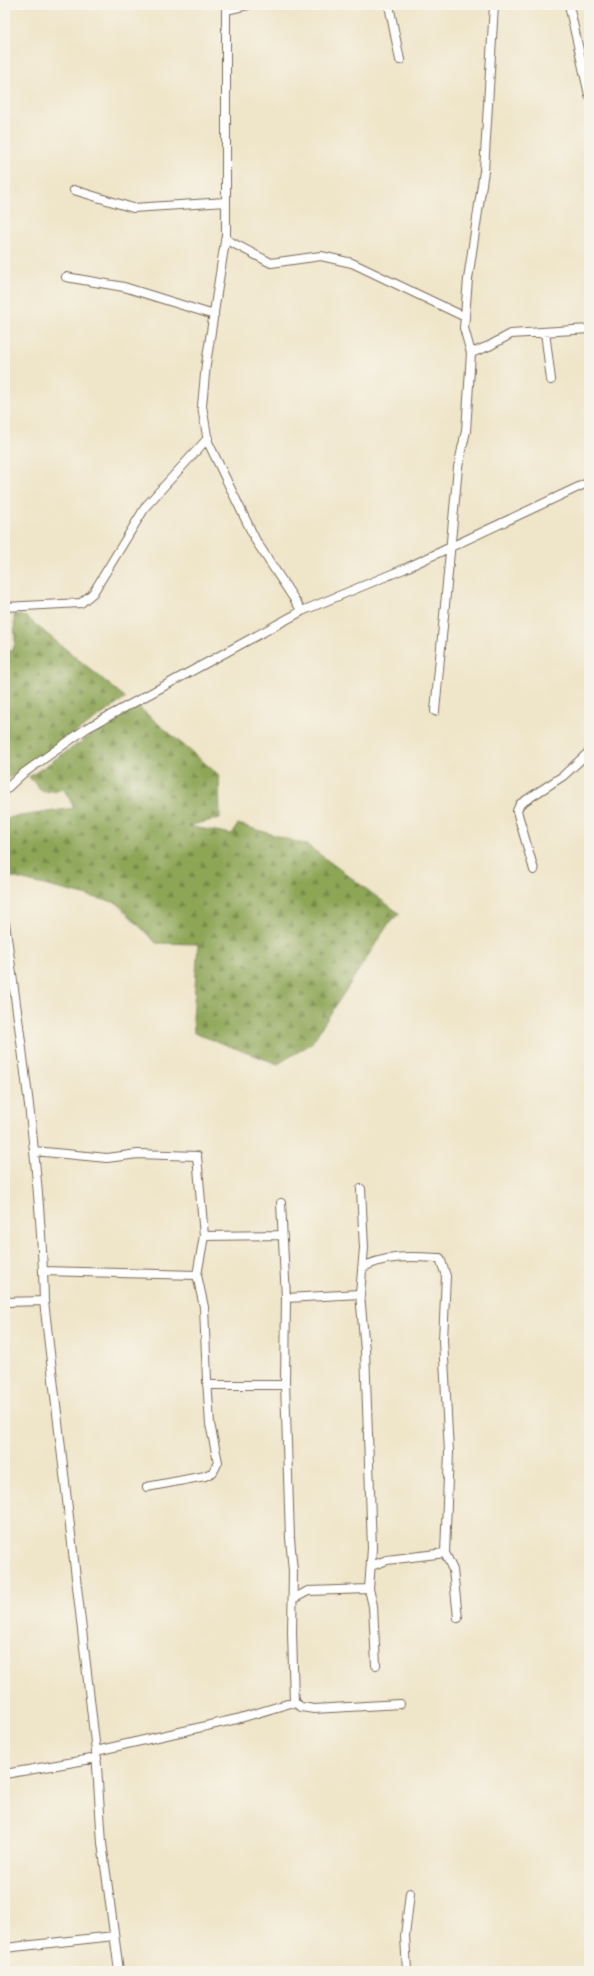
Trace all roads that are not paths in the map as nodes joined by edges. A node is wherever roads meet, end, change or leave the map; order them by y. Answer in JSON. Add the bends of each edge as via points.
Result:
{"nodes":[{"id":1,"x":248,"y":5,"type":"edge"},
{"id":2,"x":390,"y":5,"type":"edge"},
{"id":3,"x":494,"y":5,"type":"edge"},
{"id":4,"x":569,"y":5,"type":"edge"},
{"id":5,"x":226,"y":7,"type":"edge"},
{"id":6,"x":400,"y":60,"type":"dead end"},
{"id":7,"x":589,"y":95,"type":"edge"},
{"id":8,"x":74,"y":190,"type":"dead end"},
{"id":9,"x":226,"y":202,"type":"junction"},
{"id":10,"x":225,"y":239,"type":"junction"},
{"id":11,"x":66,"y":277,"type":"dead end"},
{"id":12,"x":214,"y":315,"type":"junction"},
{"id":13,"x":465,"y":317,"type":"junction"},
{"id":14,"x":589,"y":328,"type":"edge"},
{"id":15,"x":545,"y":332,"type":"junction"},
{"id":16,"x":471,"y":353,"type":"junction"},
{"id":17,"x":551,"y":380,"type":"dead end"},
{"id":18,"x":208,"y":438,"type":"junction"},
{"id":19,"x":589,"y":482,"type":"edge"},
{"id":20,"x":450,"y":547,"type":"junction"},
{"id":21,"x":5,"y":607,"type":"edge"},
{"id":22,"x":302,"y":611,"type":"junction"},
{"id":23,"x":435,"y":711,"type":"dead end"},
{"id":24,"x":589,"y":752,"type":"edge"},
{"id":25,"x":5,"y":790,"type":"edge"},
{"id":26,"x":534,"y":870,"type":"dead end"},
{"id":27,"x":5,"y":923,"type":"edge"},
{"id":28,"x":6,"y":941,"type":"edge"},
{"id":29,"x":34,"y":1152,"type":"junction"},
{"id":30,"x":360,"y":1189,"type":"dead end"},
{"id":31,"x":281,"y":1203,"type":"dead end"},
{"id":32,"x":282,"y":1235,"type":"junction"},
{"id":33,"x":204,"y":1236,"type":"junction"},
{"id":34,"x":362,"y":1268,"type":"junction"},
{"id":35,"x":43,"y":1271,"type":"junction"},
{"id":36,"x":197,"y":1275,"type":"junction"},
{"id":37,"x":360,"y":1294,"type":"junction"},
{"id":38,"x":286,"y":1298,"type":"junction"},
{"id":39,"x":5,"y":1302,"type":"edge"},
{"id":40,"x":44,"y":1302,"type":"junction"},
{"id":41,"x":207,"y":1385,"type":"junction"},
{"id":42,"x":285,"y":1385,"type":"junction"},
{"id":43,"x":147,"y":1487,"type":"dead end"},
{"id":44,"x":445,"y":1553,"type":"junction"},
{"id":45,"x":371,"y":1566,"type":"junction"},
{"id":46,"x":369,"y":1589,"type":"junction"},
{"id":47,"x":293,"y":1599,"type":"junction"},
{"id":48,"x":458,"y":1618,"type":"dead end"},
{"id":49,"x":376,"y":1665,"type":"dead end"},
{"id":50,"x":294,"y":1702,"type":"junction"},
{"id":51,"x":400,"y":1704,"type":"dead end"},
{"id":52,"x":96,"y":1755,"type":"junction"},
{"id":53,"x":5,"y":1774,"type":"edge"},
{"id":54,"x":410,"y":1893,"type":"dead end"},
{"id":55,"x":114,"y":1936,"type":"junction"},
{"id":56,"x":5,"y":1948,"type":"edge"},
{"id":57,"x":119,"y":1971,"type":"edge"},
{"id":58,"x":407,"y":1971,"type":"edge"}],
"edges":[{"from":1,"to":5,"type":"street"},
{"from":2,"to":6,"type":"street"},
{"from":3,"to":13,"type":"street","via":[[484,171]]},
{"from":4,"to":7,"type":"street"},
{"from":5,"to":9,"type":"street"},
{"from":8,"to":9,"type":"street","via":[[133,208]]},
{"from":9,"to":10,"type":"street"},
{"from":10,"to":12,"type":"street"},
{"from":10,"to":13,"type":"street","via":[[271,263],[321,256],[352,263]]},
{"from":11,"to":12,"type":"street","via":[[124,287]]},
{"from":12,"to":18,"type":"street","via":[[202,406]]},
{"from":13,"to":16,"type":"street","via":[[464,328]]},
{"from":14,"to":15,"type":"street"},
{"from":15,"to":16,"type":"street","via":[[511,334]]},
{"from":15,"to":17,"type":"street"},
{"from":16,"to":20,"type":"street","via":[[466,431],[458,467]]},
{"from":18,"to":21,"type":"street","via":[[146,506],[93,593],[81,603]]},
{"from":18,"to":22,"type":"street","via":[[256,541]]},
{"from":19,"to":20,"type":"street"},
{"from":20,"to":22,"type":"street"},
{"from":20,"to":23,"type":"street"},
{"from":22,"to":25,"type":"street","via":[[86,728],[21,775]]},
{"from":24,"to":26,"type":"street","via":[[563,776],[520,804],[517,811]]},
{"from":27,"to":28,"type":"street"},
{"from":28,"to":29,"type":"street"},
{"from":29,"to":33,"type":"street","via":[[107,1158],[138,1154],[197,1156]]},
{"from":29,"to":35,"type":"street"},
{"from":30,"to":34,"type":"street","via":[[364,1248]]},
{"from":31,"to":32,"type":"street"},
{"from":32,"to":33,"type":"street"},
{"from":32,"to":38,"type":"street"},
{"from":33,"to":36,"type":"street"},
{"from":34,"to":37,"type":"street"},
{"from":34,"to":44,"type":"street","via":[[370,1263],[404,1257],[440,1258],[446,1276],[442,1340],[449,1452]]},
{"from":35,"to":36,"type":"street"},
{"from":35,"to":40,"type":"street"},
{"from":36,"to":41,"type":"street","via":[[204,1307]]},
{"from":37,"to":38,"type":"street"},
{"from":37,"to":45,"type":"street","via":[[370,1462]]},
{"from":38,"to":42,"type":"street"},
{"from":39,"to":40,"type":"street"},
{"from":40,"to":52,"type":"street"},
{"from":41,"to":42,"type":"street"},
{"from":41,"to":43,"type":"street","via":[[210,1424],[218,1462],[213,1472],[205,1476]]},
{"from":42,"to":47,"type":"street"},
{"from":44,"to":45,"type":"street","via":[[387,1560]]},
{"from":44,"to":48,"type":"street","via":[[453,1570]]},
{"from":45,"to":46,"type":"street"},
{"from":46,"to":47,"type":"street","via":[[308,1591]]},
{"from":46,"to":49,"type":"street","via":[[373,1606]]},
{"from":47,"to":50,"type":"street"},
{"from":50,"to":51,"type":"street","via":[[301,1707],[314,1709]]},
{"from":50,"to":52,"type":"street"},
{"from":52,"to":53,"type":"street"},
{"from":52,"to":55,"type":"street","via":[[102,1843]]},
{"from":54,"to":58,"type":"street","via":[[405,1936]]},
{"from":55,"to":56,"type":"street"},
{"from":55,"to":57,"type":"street"}]}
